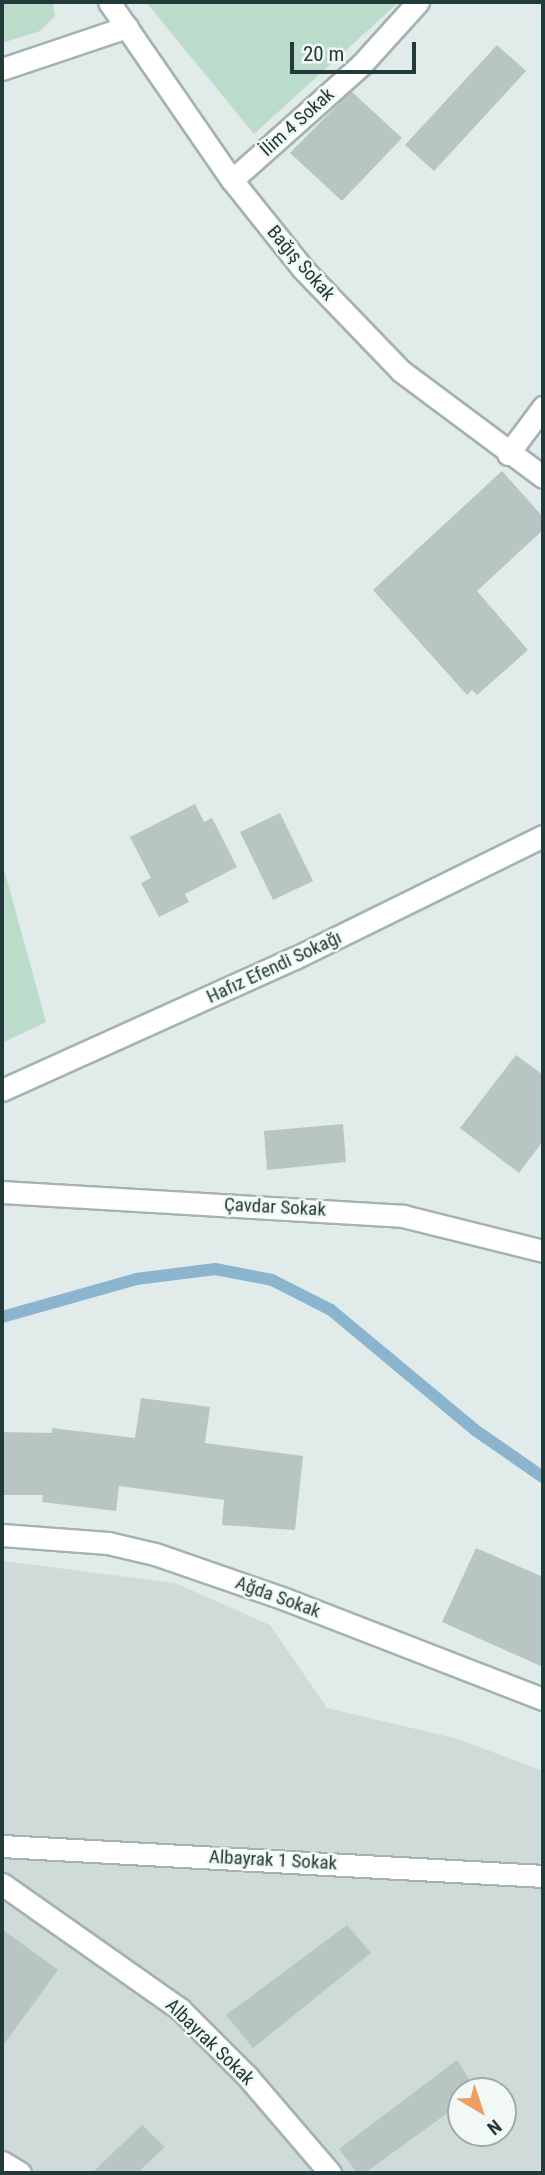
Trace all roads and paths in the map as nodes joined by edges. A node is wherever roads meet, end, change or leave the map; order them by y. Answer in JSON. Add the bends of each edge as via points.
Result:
{"nodes":[{"id":1,"x":109,"y":2,"type":"edge"},
{"id":2,"x":418,"y":2,"type":"edge"},
{"id":3,"x":127,"y":27,"type":"junction"},
{"id":4,"x":2,"y":69,"type":"edge"},
{"id":5,"x":232,"y":180,"type":"junction"},
{"id":6,"x":543,"y":407,"type":"edge"},
{"id":7,"x":508,"y":454,"type":"junction"},
{"id":8,"x":543,"y":477,"type":"edge"},
{"id":9,"x":543,"y":836,"type":"edge"},
{"id":10,"x":2,"y":1090,"type":"edge"},
{"id":11,"x":2,"y":1192,"type":"edge"},
{"id":12,"x":543,"y":1251,"type":"edge"},
{"id":13,"x":2,"y":1535,"type":"edge"},
{"id":14,"x":543,"y":1699,"type":"edge"},
{"id":15,"x":2,"y":1846,"type":"edge"},
{"id":16,"x":543,"y":1876,"type":"edge"},
{"id":17,"x":2,"y":1884,"type":"edge"},
{"id":18,"x":2,"y":2162,"type":"edge"},
{"id":19,"x":20,"y":2173,"type":"edge"},
{"id":20,"x":330,"y":2173,"type":"edge"}],
"edges":[{"from":1,"to":3,"type":"street","name":"Bağış Sokak"},
{"from":2,"to":5,"type":"street","name":"İlim 4 Sokak","via":[[361,65]]},
{"from":3,"to":4,"type":"street"},
{"from":3,"to":5,"type":"street","name":"Bağış Sokak"},
{"from":5,"to":7,"type":"street","name":"Bağış Sokak","via":[[303,269],[401,371]]},
{"from":6,"to":7,"type":"street"},
{"from":7,"to":8,"type":"street","name":"Bağış Sokak"},
{"from":9,"to":10,"type":"street","name":"Hafız Efendi Sokağı","via":[[295,958]]},
{"from":11,"to":12,"type":"street","name":"Çavdar Sokak","via":[[390,1215]]},
{"from":13,"to":14,"type":"street","name":"Ağda Sokak","via":[[108,1543],[155,1554]]},
{"from":15,"to":16,"type":"street","name":"Albayrak 1 Sokak"},
{"from":17,"to":20,"type":"street","name":"Albayrak Sokak","via":[[180,2010],[247,2076]]},
{"from":18,"to":19,"type":"street"}]}
